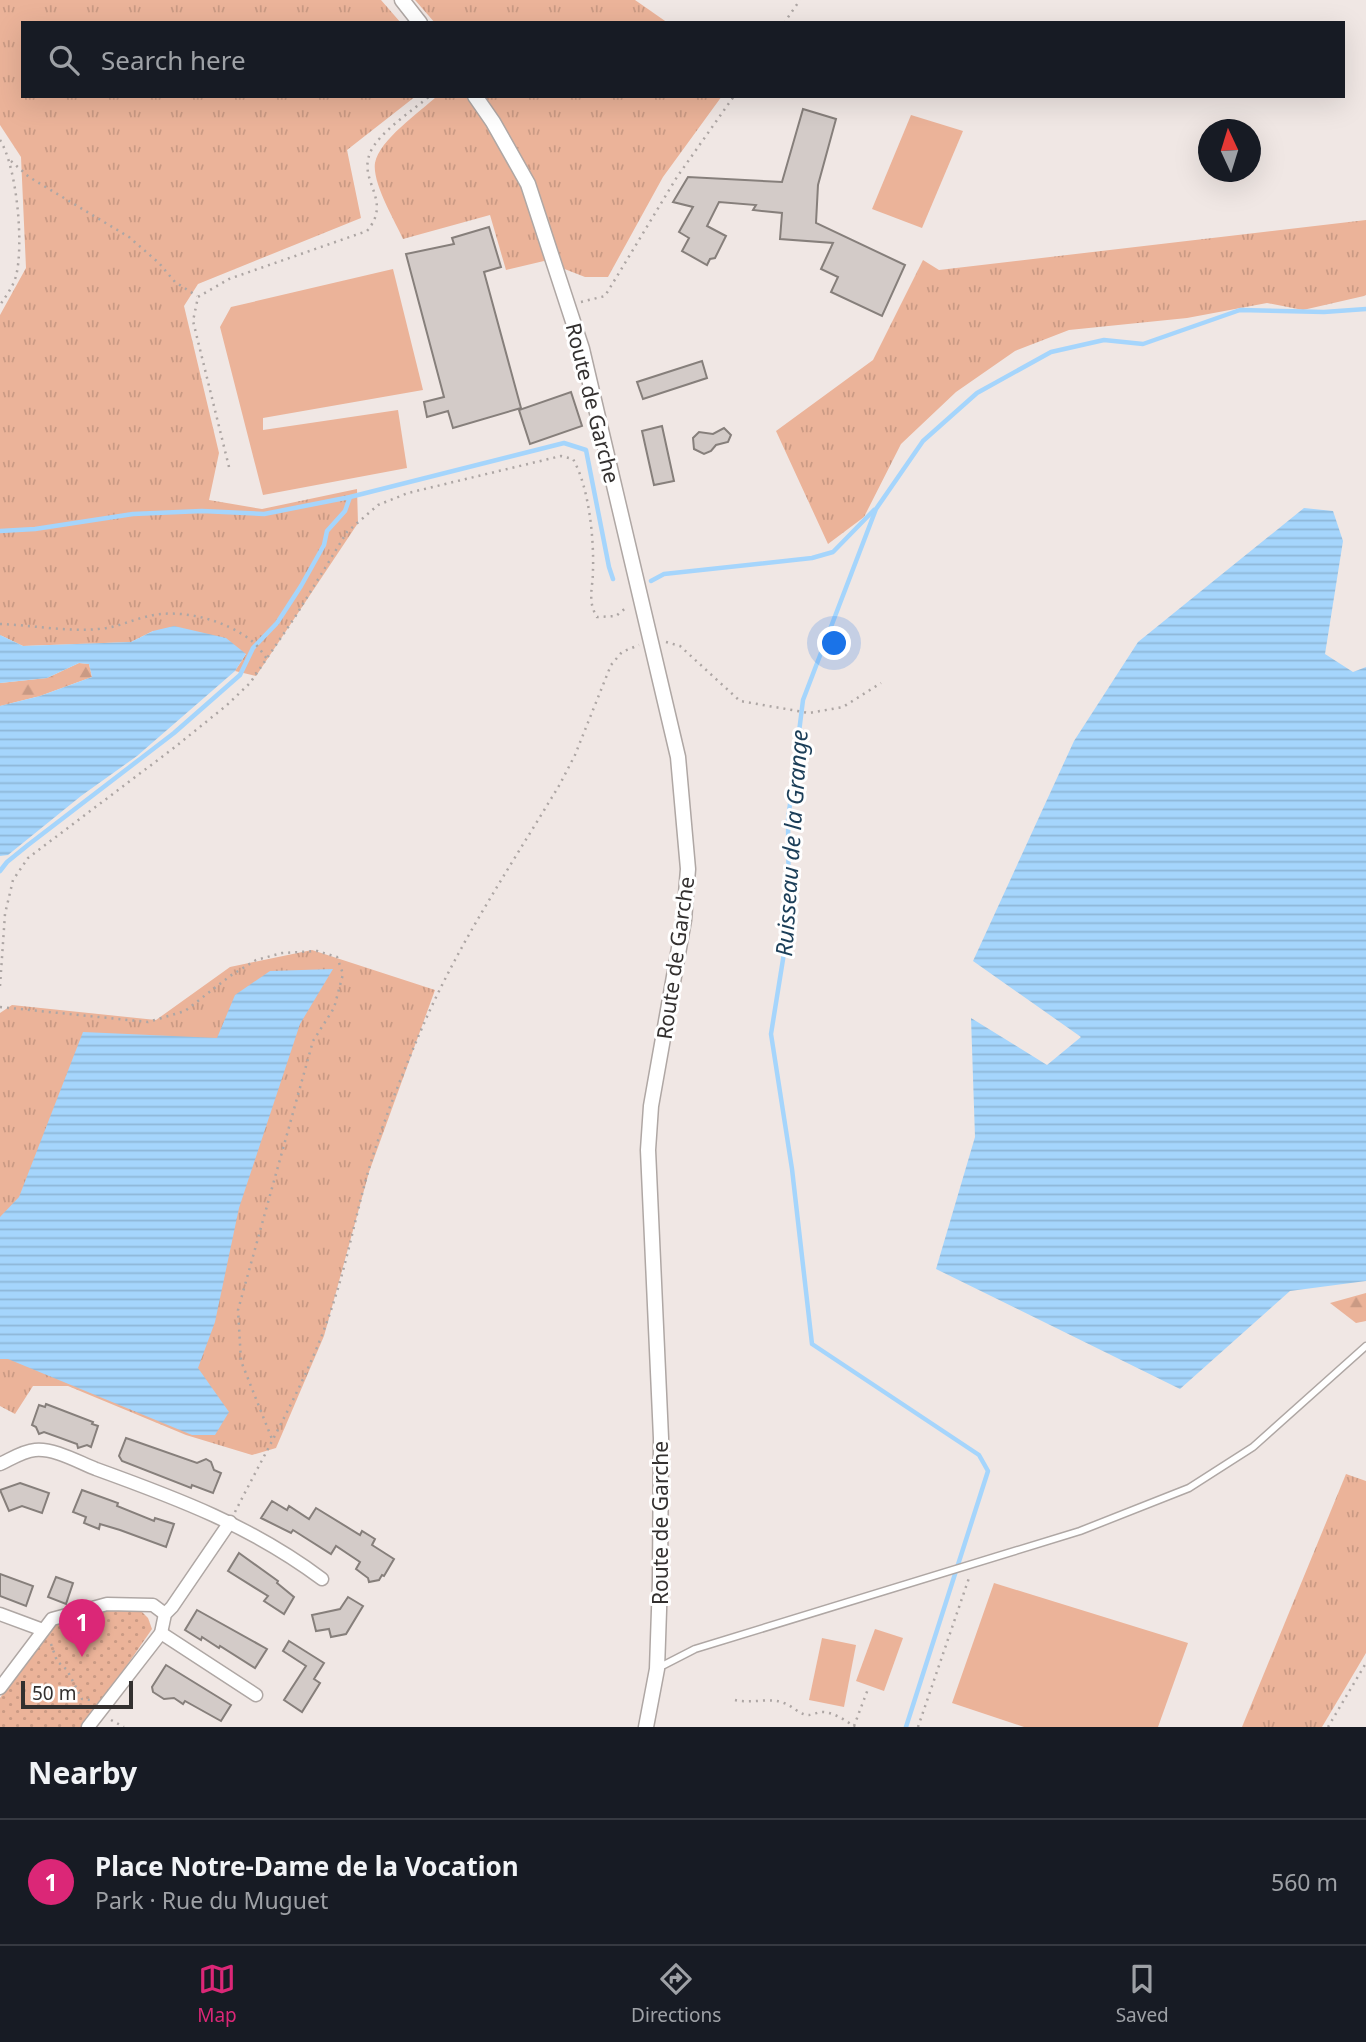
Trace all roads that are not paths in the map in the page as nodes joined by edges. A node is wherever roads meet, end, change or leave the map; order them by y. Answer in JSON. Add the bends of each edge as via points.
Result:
{"nodes":[{"id":1,"x":402,"y":0,"type":"edge"},
{"id":2,"x":418,"y":21,"type":"edge"},
{"id":3,"x":476,"y":98,"type":"edge"},
{"id":4,"x":1366,"y":1346,"type":"edge"},
{"id":5,"x":0,"y":1464,"type":"edge"},
{"id":6,"x":230,"y":1522,"type":"junction"},
{"id":7,"x":322,"y":1579,"type":"dead end"},
{"id":8,"x":0,"y":1614,"type":"edge"},
{"id":9,"x":165,"y":1614,"type":"junction"},
{"id":10,"x":43,"y":1630,"type":"junction"},
{"id":11,"x":161,"y":1633,"type":"junction"},
{"id":12,"x":657,"y":1669,"type":"junction"},
{"id":13,"x":0,"y":1688,"type":"edge"},
{"id":14,"x":256,"y":1695,"type":"dead end"},
{"id":15,"x":95,"y":1719,"type":"edge"},
{"id":16,"x":646,"y":1727,"type":"edge"}],
"edges":[{"from":1,"to":2,"type":"street"},
{"from":3,"to":12,"type":"street","name":"Route de Garche","via":[[527,184],[582,349],[678,757],[688,869],[648,1150],[661,1438]]},
{"from":4,"to":12,"type":"lane","via":[[1253,1447],[1189,1488],[1080,1531],[695,1649]]},
{"from":5,"to":6,"type":"street","via":[[37,1449]]},
{"from":6,"to":7,"type":"street"},
{"from":6,"to":9,"type":"street"},
{"from":8,"to":10,"type":"street"},
{"from":9,"to":10,"type":"street","via":[[153,1605],[107,1604],[52,1619]]},
{"from":9,"to":11,"type":"street"},
{"from":10,"to":13,"type":"street"},
{"from":11,"to":14,"type":"street"},
{"from":11,"to":15,"type":"street"},
{"from":12,"to":16,"type":"street","name":"Route de Garche"}]}
